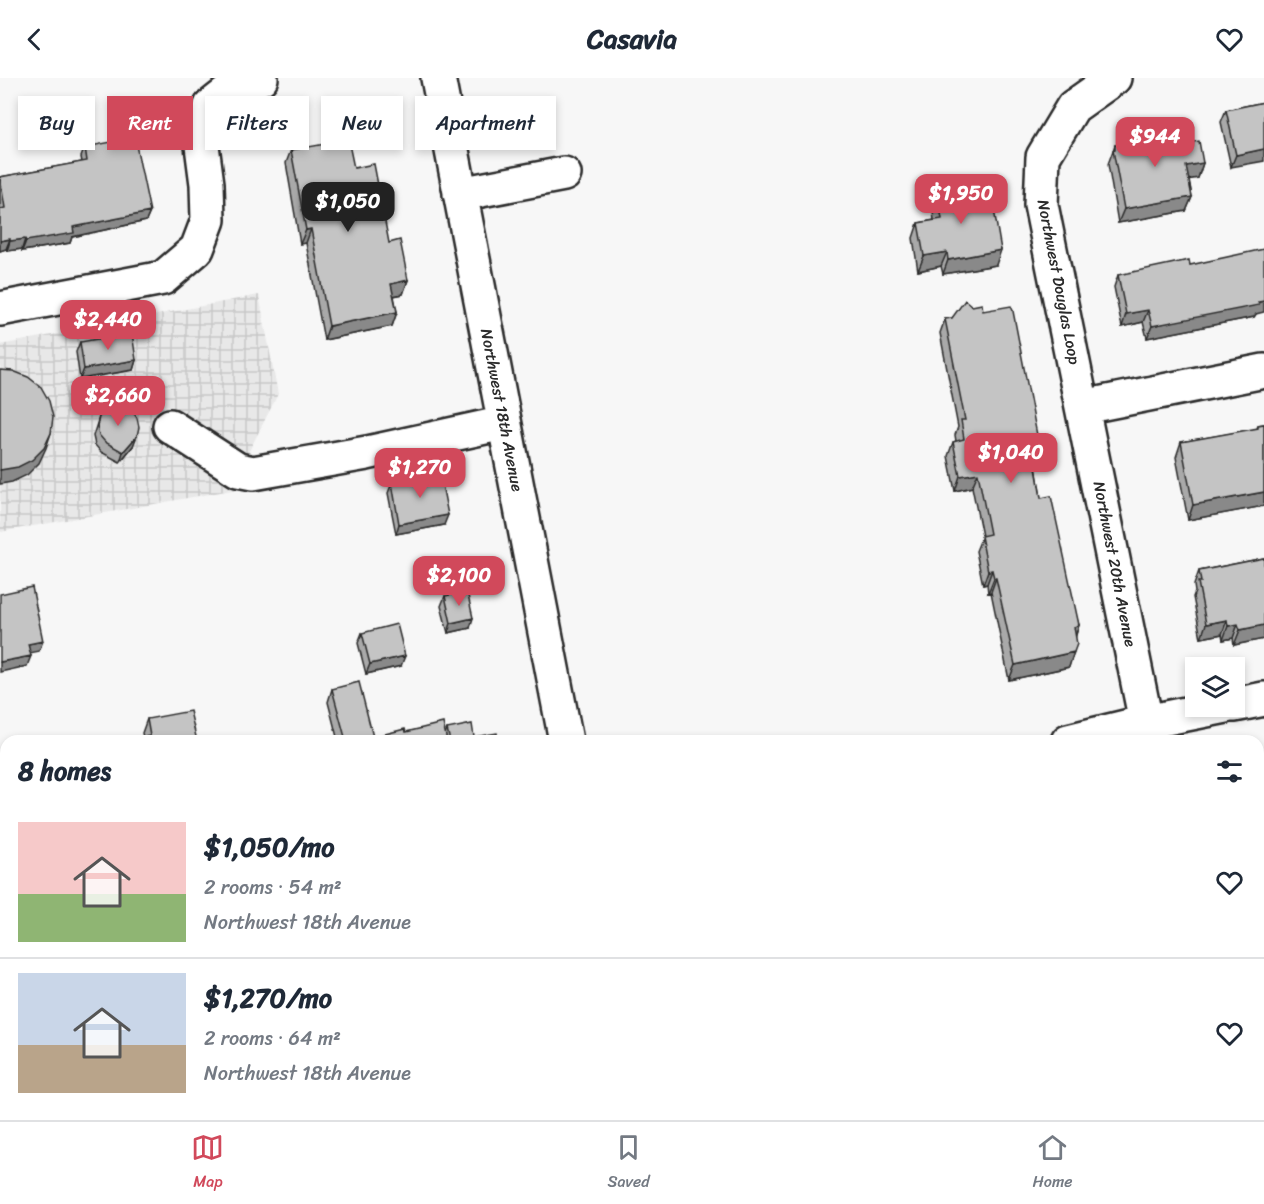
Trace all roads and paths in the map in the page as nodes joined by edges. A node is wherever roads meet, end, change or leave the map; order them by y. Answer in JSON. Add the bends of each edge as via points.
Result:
{"nodes":[{"id":1,"x":261,"y":78,"type":"edge"},
{"id":2,"x":438,"y":78,"type":"edge"},
{"id":3,"x":1114,"y":78,"type":"edge"},
{"id":4,"x":225,"y":85,"type":"edge"},
{"id":5,"x":564,"y":174,"type":"dead end"},
{"id":6,"x":460,"y":194,"type":"junction"},
{"id":7,"x":0,"y":309,"type":"edge"},
{"id":8,"x":1264,"y":371,"type":"edge"},
{"id":9,"x":1083,"y":407,"type":"junction"},
{"id":10,"x":504,"y":423,"type":"junction"},
{"id":11,"x":170,"y":426,"type":"dead end"},
{"id":12,"x":1264,"y":699,"type":"edge"},
{"id":13,"x":1245,"y":703,"type":"edge"},
{"id":14,"x":1185,"y":714,"type":"edge"},
{"id":15,"x":1146,"y":722,"type":"junction"},
{"id":16,"x":565,"y":735,"type":"edge"},
{"id":17,"x":1093,"y":735,"type":"edge"}],
"edges":[{"from":1,"to":4,"type":"street"},
{"from":2,"to":6,"type":"street","name":"Northwest 18th Avenue"},
{"from":3,"to":9,"type":"street","name":"Northwest Douglas Loop","via":[[1073,106],[1043,157],[1041,205]]},
{"from":4,"to":7,"type":"street","via":[[211,106],[201,138],[208,220],[198,249],[163,278]]},
{"from":5,"to":6,"type":"street"},
{"from":6,"to":10,"type":"street","name":"Northwest 18th Avenue"},
{"from":8,"to":9,"type":"street"},
{"from":9,"to":15,"type":"street","name":"Northwest 20th Avenue"},
{"from":10,"to":11,"type":"street","via":[[253,473],[238,470]]},
{"from":10,"to":16,"type":"street","name":"Northwest 18th Avenue"},
{"from":12,"to":13,"type":"street"},
{"from":14,"to":15,"type":"street"},
{"from":15,"to":17,"type":"street"}]}
